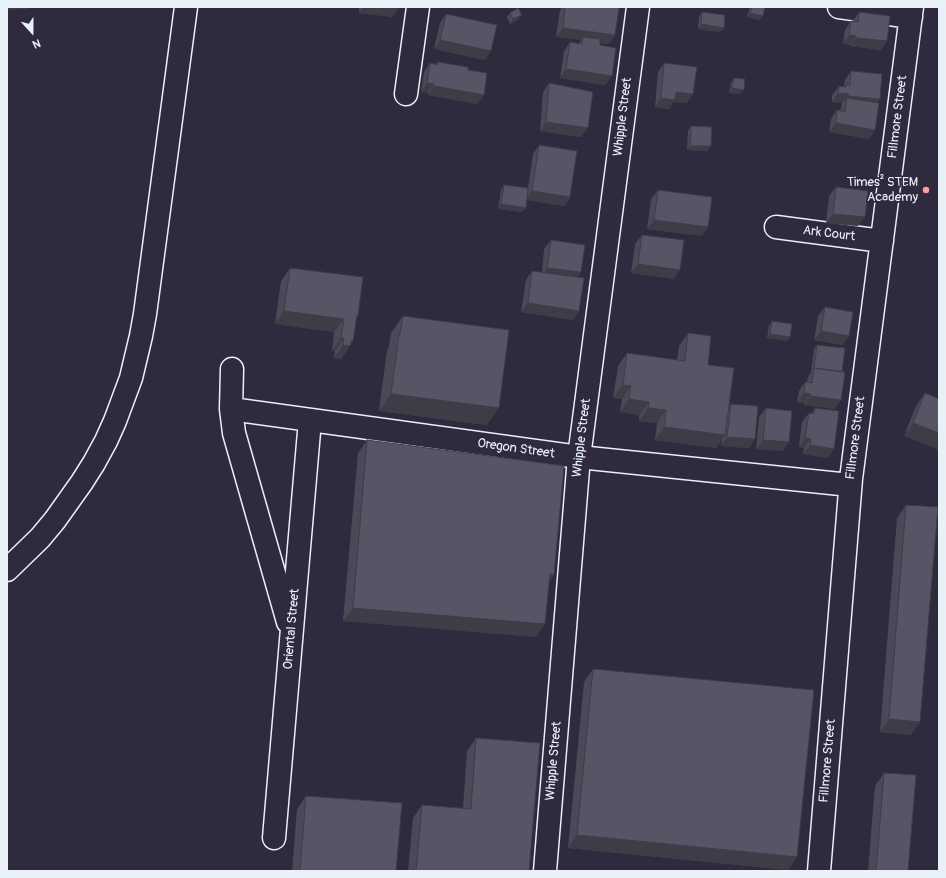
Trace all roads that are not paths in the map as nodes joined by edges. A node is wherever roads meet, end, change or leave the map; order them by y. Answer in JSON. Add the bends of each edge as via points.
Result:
{"nodes":[{"id":1,"x":186,"y":7,"type":"edge"},
{"id":2,"x":418,"y":7,"type":"edge"},
{"id":3,"x":638,"y":7,"type":"edge"},
{"id":4,"x":839,"y":7,"type":"edge"},
{"id":5,"x":912,"y":12,"type":"edge"},
{"id":6,"x":406,"y":94,"type":"dead end"},
{"id":7,"x":776,"y":227,"type":"dead end"},
{"id":8,"x":882,"y":241,"type":"junction"},
{"id":9,"x":232,"y":369,"type":"dead end"},
{"id":10,"x":231,"y":409,"type":"junction"},
{"id":11,"x":310,"y":420,"type":"junction"},
{"id":12,"x":579,"y":457,"type":"junction"},
{"id":13,"x":850,"y":485,"type":"junction"},
{"id":14,"x":7,"y":570,"type":"edge"},
{"id":15,"x":292,"y":634,"type":"junction"},
{"id":16,"x":274,"y":838,"type":"dead end"},
{"id":17,"x":545,"y":871,"type":"edge"},
{"id":18,"x":819,"y":871,"type":"edge"}],
"edges":[{"from":1,"to":14,"type":"main road","via":[[145,314],[131,378],[106,441],[82,482],[40,538]]},
{"from":2,"to":6,"type":"main road"},
{"from":3,"to":12,"type":"main road","name":"Whipple Street"},
{"from":4,"to":5,"type":"main road"},
{"from":5,"to":8,"type":"main road","name":"Fillmore Street"},
{"from":7,"to":8,"type":"main road","name":"Ark Court"},
{"from":8,"to":13,"type":"main road","name":"Fillmore Street"},
{"from":9,"to":10,"type":"main road"},
{"from":10,"to":11,"type":"main road","name":"Oregon Street"},
{"from":10,"to":15,"type":"main road","via":[[234,433]]},
{"from":11,"to":12,"type":"main road","name":"Oregon Street"},
{"from":11,"to":15,"type":"main road","name":"Oriental Street"},
{"from":12,"to":13,"type":"main road","name":"Oregon Street"},
{"from":12,"to":17,"type":"main road","name":"Whipple Street"},
{"from":13,"to":18,"type":"main road","name":"Fillmore Street"},
{"from":15,"to":16,"type":"main road","name":"Oriental Street"}]}
